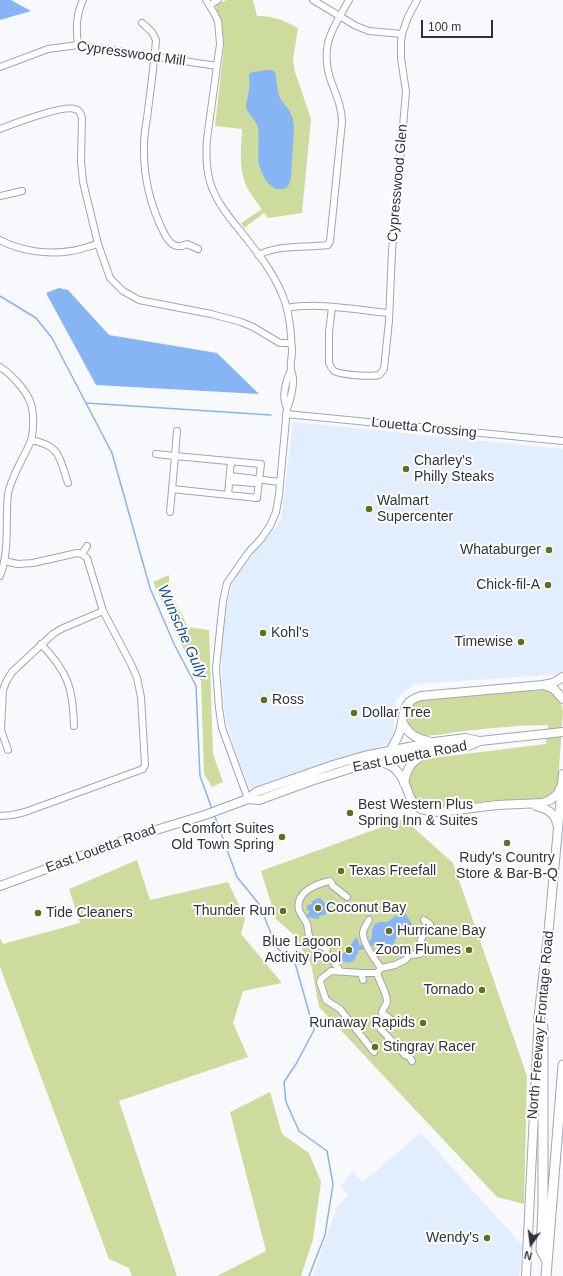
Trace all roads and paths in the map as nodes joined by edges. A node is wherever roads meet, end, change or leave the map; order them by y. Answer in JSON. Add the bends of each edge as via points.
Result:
{"nodes":[{"id":1,"x":83,"y":0,"type":"edge"},
{"id":2,"x":206,"y":0,"type":"edge"},
{"id":3,"x":218,"y":0,"type":"edge"},
{"id":4,"x":313,"y":0,"type":"edge"},
{"id":5,"x":349,"y":0,"type":"edge"},
{"id":6,"x":417,"y":0,"type":"edge"},
{"id":7,"x":210,"y":6,"type":"junction"},
{"id":8,"x":339,"y":16,"type":"junction"},
{"id":9,"x":142,"y":23,"type":"dead end"},
{"id":10,"x":402,"y":34,"type":"junction"},
{"id":11,"x":78,"y":45,"type":"junction"},
{"id":12,"x":155,"y":56,"type":"junction"},
{"id":13,"x":217,"y":66,"type":"junction"},
{"id":14,"x":0,"y":67,"type":"edge"},
{"id":15,"x":0,"y":129,"type":"edge"},
{"id":16,"x":22,"y":191,"type":"dead end"},
{"id":17,"x":0,"y":196,"type":"edge"},
{"id":18,"x":0,"y":240,"type":"edge"},
{"id":19,"x":98,"y":244,"type":"junction"},
{"id":20,"x":198,"y":248,"type":"dead end"},
{"id":21,"x":258,"y":255,"type":"junction"},
{"id":22,"x":332,"y":307,"type":"junction"},
{"id":23,"x":287,"y":308,"type":"junction"},
{"id":24,"x":388,"y":313,"type":"junction"},
{"id":25,"x":291,"y":343,"type":"junction"},
{"id":26,"x":0,"y":367,"type":"edge"},
{"id":27,"x":286,"y":411,"type":"junction"},
{"id":28,"x":177,"y":431,"type":"dead end"},
{"id":29,"x":31,"y":440,"type":"junction"},
{"id":30,"x":563,"y":441,"type":"edge"},
{"id":31,"x":156,"y":454,"type":"dead end"},
{"id":32,"x":175,"y":456,"type":"junction"},
{"id":33,"x":231,"y":461,"type":"junction"},
{"id":34,"x":230,"y":478,"type":"junction"},
{"id":35,"x":260,"y":480,"type":"junction"},
{"id":36,"x":280,"y":482,"type":"junction"},
{"id":37,"x":68,"y":483,"type":"dead end"},
{"id":38,"x":172,"y":489,"type":"junction"},
{"id":39,"x":228,"y":493,"type":"junction"},
{"id":40,"x":0,"y":512,"type":"edge"},
{"id":41,"x":7,"y":512,"type":"junction"},
{"id":42,"x":170,"y":512,"type":"dead end"},
{"id":43,"x":87,"y":546,"type":"dead end"},
{"id":44,"x":82,"y":554,"type":"junction"},
{"id":45,"x":4,"y":561,"type":"junction"},
{"id":46,"x":0,"y":576,"type":"edge"},
{"id":47,"x":103,"y":610,"type":"junction"},
{"id":48,"x":42,"y":644,"type":"junction"},
{"id":49,"x":563,"y":677,"type":"edge"},
{"id":50,"x":543,"y":685,"type":"junction"},
{"id":51,"x":563,"y":700,"type":"edge"},
{"id":52,"x":402,"y":722,"type":"junction"},
{"id":53,"x":74,"y":726,"type":"dead end"},
{"id":54,"x":563,"y":732,"type":"edge"},
{"id":55,"x":480,"y":741,"type":"junction"},
{"id":56,"x":434,"y":742,"type":"junction"},
{"id":57,"x":8,"y":750,"type":"dead end"},
{"id":58,"x":390,"y":751,"type":"junction"},
{"id":59,"x":431,"y":751,"type":"junction"},
{"id":60,"x":346,"y":761,"type":"junction"},
{"id":61,"x":378,"y":761,"type":"junction"},
{"id":62,"x":340,"y":771,"type":"junction"},
{"id":63,"x":563,"y":774,"type":"edge"},
{"id":64,"x":404,"y":783,"type":"junction"},
{"id":65,"x":562,"y":784,"type":"edge"},
{"id":66,"x":248,"y":799,"type":"junction"},
{"id":67,"x":531,"y":804,"type":"junction"},
{"id":68,"x":0,"y":816,"type":"edge"},
{"id":69,"x":558,"y":826,"type":"junction"},
{"id":70,"x":0,"y":886,"type":"edge"},
{"id":71,"x":347,"y":897,"type":"dead end"},
{"id":72,"x":369,"y":920,"type":"dead end"},
{"id":73,"x":424,"y":920,"type":"dead end"},
{"id":74,"x":340,"y":971,"type":"junction"},
{"id":75,"x":379,"y":971,"type":"junction"},
{"id":76,"x":361,"y":973,"type":"junction"},
{"id":77,"x":363,"y":980,"type":"dead end"},
{"id":78,"x":539,"y":1017,"type":"junction"},
{"id":79,"x":390,"y":1019,"type":"dead end"},
{"id":80,"x":374,"y":1022,"type":"dead end"},
{"id":81,"x":374,"y":1052,"type":"dead end"},
{"id":82,"x":412,"y":1061,"type":"dead end"},
{"id":83,"x":563,"y":1065,"type":"edge"},
{"id":84,"x":547,"y":1261,"type":"junction"},
{"id":85,"x":526,"y":1276,"type":"edge"},
{"id":86,"x":546,"y":1276,"type":"edge"}],
"edges":[{"from":1,"to":11,"type":"street","via":[[76,28]]},
{"from":2,"to":7,"type":"street"},
{"from":3,"to":7,"type":"street"},
{"from":4,"to":8,"type":"street"},
{"from":5,"to":8,"type":"street"},
{"from":6,"to":10,"type":"street","name":"Cypresswood Glen"},
{"from":7,"to":13,"type":"street","via":[[218,21],[220,33]]},
{"from":8,"to":10,"type":"street","via":[[369,30]]},
{"from":8,"to":21,"type":"street","via":[[328,40],[326,59],[340,103],[342,122],[330,241],[328,245],[277,248]]},
{"from":9,"to":12,"type":"street","via":[[156,40]]},
{"from":10,"to":24,"type":"street","name":"Cypresswood Glen","via":[[401,58],[406,92]]},
{"from":11,"to":12,"type":"street","name":"Cypresswood Mill"},
{"from":11,"to":14,"type":"street","name":"Cypresswood Mill","via":[[48,49]]},
{"from":12,"to":13,"type":"street","name":"Cypresswood Mill"},
{"from":12,"to":20,"type":"street","via":[[144,143],[149,196],[167,240],[177,246],[187,244]]},
{"from":13,"to":21,"type":"street","via":[[207,139],[208,176],[220,206]]},
{"from":15,"to":19,"type":"street","via":[[44,113],[67,108],[75,108],[80,113],[83,182]]},
{"from":16,"to":17,"type":"street"},
{"from":18,"to":19,"type":"street","via":[[26,249],[49,252],[71,251]]},
{"from":19,"to":25,"type":"street","via":[[110,278],[123,291],[139,300],[241,322],[280,343]]},
{"from":21,"to":23,"type":"street","via":[[274,278]]},
{"from":22,"to":23,"type":"street"},
{"from":22,"to":24,"type":"street"},
{"from":22,"to":24,"type":"street","name":"Cypresswood Glen","via":[[329,363],[334,371],[340,373],[379,376],[384,369]]},
{"from":23,"to":25,"type":"street"},
{"from":25,"to":27,"type":"street","via":[[293,380],[289,388],[289,404]]},
{"from":26,"to":29,"type":"street","via":[[19,384],[31,404]]},
{"from":27,"to":30,"type":"street","name":"Louetta Crossing"},
{"from":27,"to":36,"type":"street"},
{"from":28,"to":32,"type":"street"},
{"from":29,"to":37,"type":"street","via":[[44,442],[58,453]]},
{"from":29,"to":41,"type":"street","via":[[8,492]]},
{"from":31,"to":32,"type":"street"},
{"from":32,"to":33,"type":"street"},
{"from":32,"to":38,"type":"street"},
{"from":33,"to":34,"type":"street"},
{"from":33,"to":35,"type":"street","via":[[261,464]]},
{"from":34,"to":35,"type":"street"},
{"from":34,"to":39,"type":"street"},
{"from":35,"to":36,"type":"street"},
{"from":35,"to":39,"type":"street","via":[[258,498]]},
{"from":36,"to":66,"type":"street","via":[[276,512],[270,526],[227,583],[216,668],[222,728]]},
{"from":38,"to":39,"type":"street"},
{"from":38,"to":42,"type":"street"},
{"from":40,"to":41,"type":"street"},
{"from":41,"to":45,"type":"street"},
{"from":43,"to":44,"type":"street"},
{"from":44,"to":45,"type":"street","via":[[74,553],[33,563],[18,564]]},
{"from":44,"to":47,"type":"street","via":[[88,560]]},
{"from":45,"to":46,"type":"street"},
{"from":47,"to":48,"type":"street","via":[[57,631]]},
{"from":47,"to":68,"type":"street","via":[[138,682],[141,696],[144,768],[25,812]]},
{"from":48,"to":53,"type":"street","via":[[59,664],[68,680]]},
{"from":48,"to":57,"type":"street","via":[[9,675],[4,687],[2,730]]},
{"from":49,"to":50,"type":"main road"},
{"from":50,"to":51,"type":"main road","via":[[554,689]]},
{"from":50,"to":52,"type":"main road","via":[[414,698],[408,702]]},
{"from":52,"to":56,"type":"main road","via":[[410,735]]},
{"from":52,"to":58,"type":"main road","via":[[398,738]]},
{"from":54,"to":55,"type":"main road","name":"East Louetta Road"},
{"from":55,"to":56,"type":"main road","name":"East Louetta Road","via":[[466,738]]},
{"from":55,"to":59,"type":"main road","name":"East Louetta Road","via":[[466,747]]},
{"from":56,"to":58,"type":"main road","name":"East Louetta Road"},
{"from":58,"to":60,"type":"main road","name":"East Louetta Road"},
{"from":59,"to":61,"type":"main road","name":"East Louetta Road"},
{"from":59,"to":64,"type":"main road","via":[[410,765]]},
{"from":60,"to":62,"type":"main road"},
{"from":60,"to":66,"type":"main road","name":"East Louetta Road","via":[[256,792]]},
{"from":61,"to":62,"type":"main road","name":"East Louetta Road"},
{"from":61,"to":64,"type":"main road","via":[[394,768]]},
{"from":62,"to":66,"type":"main road","name":"East Louetta Road","via":[[259,800]]},
{"from":63,"to":65,"type":"main road","name":"North Freeway Frontage Road"},
{"from":64,"to":67,"type":"main road","via":[[411,802],[431,812]]},
{"from":65,"to":67,"type":"main road","via":[[558,794],[550,800]]},
{"from":65,"to":69,"type":"main road","name":"North Freeway Frontage Road"},
{"from":66,"to":70,"type":"main road","name":"East Louetta Road","via":[[130,838]]},
{"from":67,"to":69,"type":"main road","via":[[552,813]]},
{"from":69,"to":78,"type":"main road","name":"North Freeway Frontage Road"},
{"from":71,"to":74,"type":"street","via":[[330,881],[313,886],[305,892],[299,905],[310,938],[327,948],[326,953]]},
{"from":72,"to":75,"type":"street","via":[[363,933]]},
{"from":73,"to":75,"type":"street","via":[[430,924],[422,935],[420,954]]},
{"from":74,"to":76,"type":"street"},
{"from":74,"to":81,"type":"street","via":[[332,971],[321,979],[326,1000],[340,1009]]},
{"from":75,"to":76,"type":"street"},
{"from":75,"to":79,"type":"street","via":[[387,1000],[382,1013]]},
{"from":76,"to":77,"type":"street"},
{"from":78,"to":84,"type":"highway","via":[[543,1028],[544,1208],[541,1250]]},
{"from":78,"to":85,"type":"main road","name":"North Freeway Frontage Road"},
{"from":80,"to":82,"type":"street"},
{"from":83,"to":84,"type":"highway"},
{"from":84,"to":86,"type":"highway"}]}
